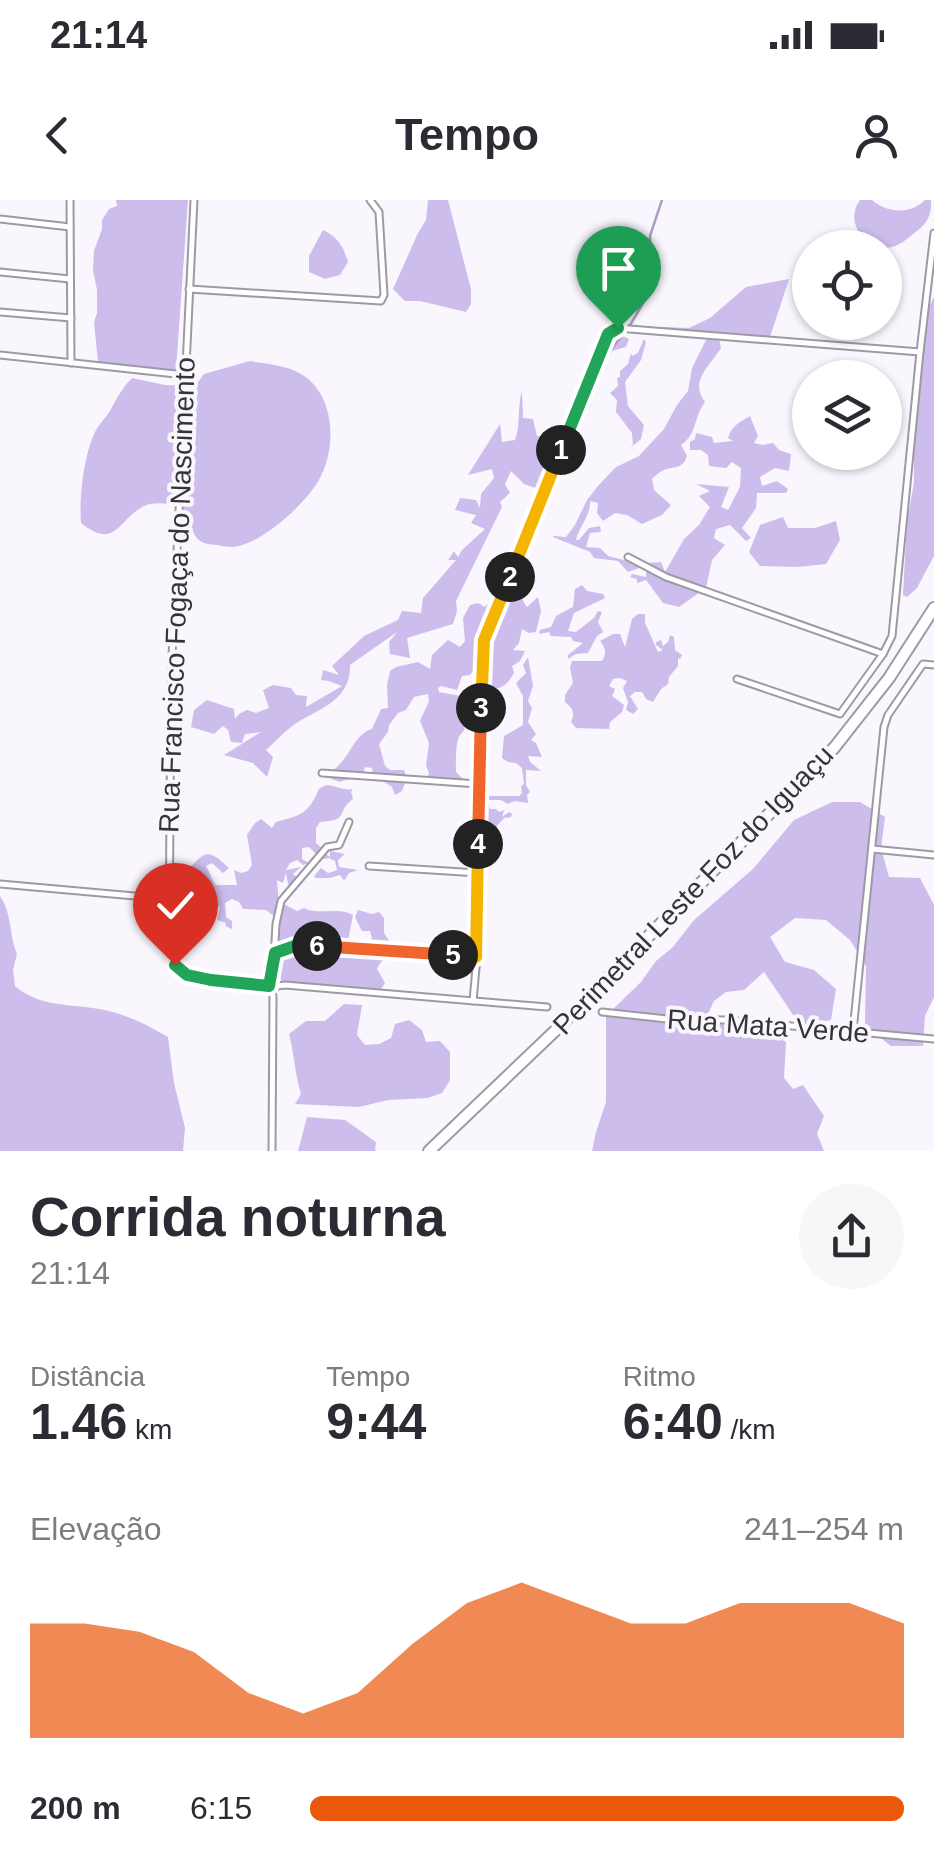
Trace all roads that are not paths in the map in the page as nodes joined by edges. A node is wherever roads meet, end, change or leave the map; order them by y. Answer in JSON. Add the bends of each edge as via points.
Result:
{"nodes":[{"id":1,"x":70,"y":200,"type":"edge"},
{"id":2,"x":194,"y":200,"type":"edge"},
{"id":3,"x":370,"y":200,"type":"edge"},
{"id":4,"x":0,"y":219,"type":"edge"},
{"id":5,"x":70,"y":227,"type":"junction"},
{"id":6,"x":934,"y":233,"type":"edge"},
{"id":7,"x":0,"y":272,"type":"edge"},
{"id":8,"x":70,"y":279,"type":"junction"},
{"id":9,"x":188,"y":289,"type":"junction"},
{"id":10,"x":0,"y":312,"type":"edge"},
{"id":11,"x":70,"y":318,"type":"junction"},
{"id":12,"x":920,"y":352,"type":"junction"},
{"id":13,"x":0,"y":355,"type":"edge"},
{"id":14,"x":71,"y":363,"type":"junction"},
{"id":15,"x":185,"y":375,"type":"junction"},
{"id":16,"x":628,"y":557,"type":"dead end"},
{"id":17,"x":934,"y":608,"type":"edge"},
{"id":18,"x":883,"y":654,"type":"junction"},
{"id":19,"x":934,"y":665,"type":"edge"},
{"id":20,"x":737,"y":680,"type":"dead end"},
{"id":21,"x":322,"y":773,"type":"dead end"},
{"id":22,"x":478,"y":784,"type":"junction"},
{"id":23,"x":349,"y":822,"type":"dead end"},
{"id":24,"x":872,"y":849,"type":"junction"},
{"id":25,"x":934,"y":854,"type":"edge"},
{"id":26,"x":369,"y":866,"type":"dead end"},
{"id":27,"x":478,"y":874,"type":"junction"},
{"id":28,"x":0,"y":884,"type":"edge"},
{"id":29,"x":168,"y":899,"type":"junction"},
{"id":30,"x":275,"y":953,"type":"junction"},
{"id":31,"x":476,"y":957,"type":"junction"},
{"id":32,"x":269,"y":986,"type":"junction"},
{"id":33,"x":474,"y":1001,"type":"junction"},
{"id":34,"x":547,"y":1007,"type":"dead end"},
{"id":35,"x":602,"y":1012,"type":"dead end"},
{"id":36,"x":853,"y":1032,"type":"junction"},
{"id":37,"x":934,"y":1038,"type":"edge"},
{"id":38,"x":272,"y":1151,"type":"edge"},
{"id":39,"x":430,"y":1151,"type":"edge"}],
"edges":[{"from":1,"to":5,"type":"street"},
{"from":2,"to":9,"type":"street","name":"Rua Francisco Fogaça do Nascimento"},
{"from":3,"to":9,"type":"street","via":[[379,212],[381,302]]},
{"from":4,"to":5,"type":"street"},
{"from":5,"to":8,"type":"street"},
{"from":6,"to":12,"type":"street"},
{"from":7,"to":8,"type":"street"},
{"from":8,"to":11,"type":"street"},
{"from":9,"to":15,"type":"street","name":"Rua Francisco Fogaça do Nascimento"},
{"from":10,"to":11,"type":"street"},
{"from":11,"to":14,"type":"street"},
{"from":12,"to":18,"type":"street","via":[[895,624]]},
{"from":12,"to":22,"type":"street","via":[[618,328],[608,334],[484,640]]},
{"from":13,"to":14,"type":"street"},
{"from":14,"to":15,"type":"street"},
{"from":15,"to":29,"type":"street","name":"Rua Francisco Fogaça do Nascimento"},
{"from":16,"to":18,"type":"street","via":[[666,577]]},
{"from":17,"to":39,"type":"highway","name":"Perimetral Leste Foz do Iguaçu","via":[[834,748]]},
{"from":18,"to":20,"type":"street","via":[[840,714]]},
{"from":19,"to":24,"type":"street","via":[[923,664],[888,715]]},
{"from":21,"to":22,"type":"street"},
{"from":22,"to":27,"type":"street"},
{"from":23,"to":30,"type":"street","via":[[340,845],[327,847],[281,902]]},
{"from":24,"to":25,"type":"street"},
{"from":24,"to":36,"type":"street"},
{"from":26,"to":27,"type":"street"},
{"from":27,"to":31,"type":"street"},
{"from":28,"to":29,"type":"street"},
{"from":29,"to":32,"type":"street","name":"Rua Francisco Fogaça do Nascimento","via":[[168,947],[180,970]]},
{"from":30,"to":31,"type":"street","via":[[305,946]]},
{"from":30,"to":32,"type":"street"},
{"from":31,"to":33,"type":"street"},
{"from":32,"to":33,"type":"street"},
{"from":32,"to":38,"type":"street"},
{"from":33,"to":34,"type":"street"},
{"from":35,"to":36,"type":"street","name":"Rua Mata Verde"},
{"from":36,"to":37,"type":"street","name":"Rua Mata Verde"}]}
